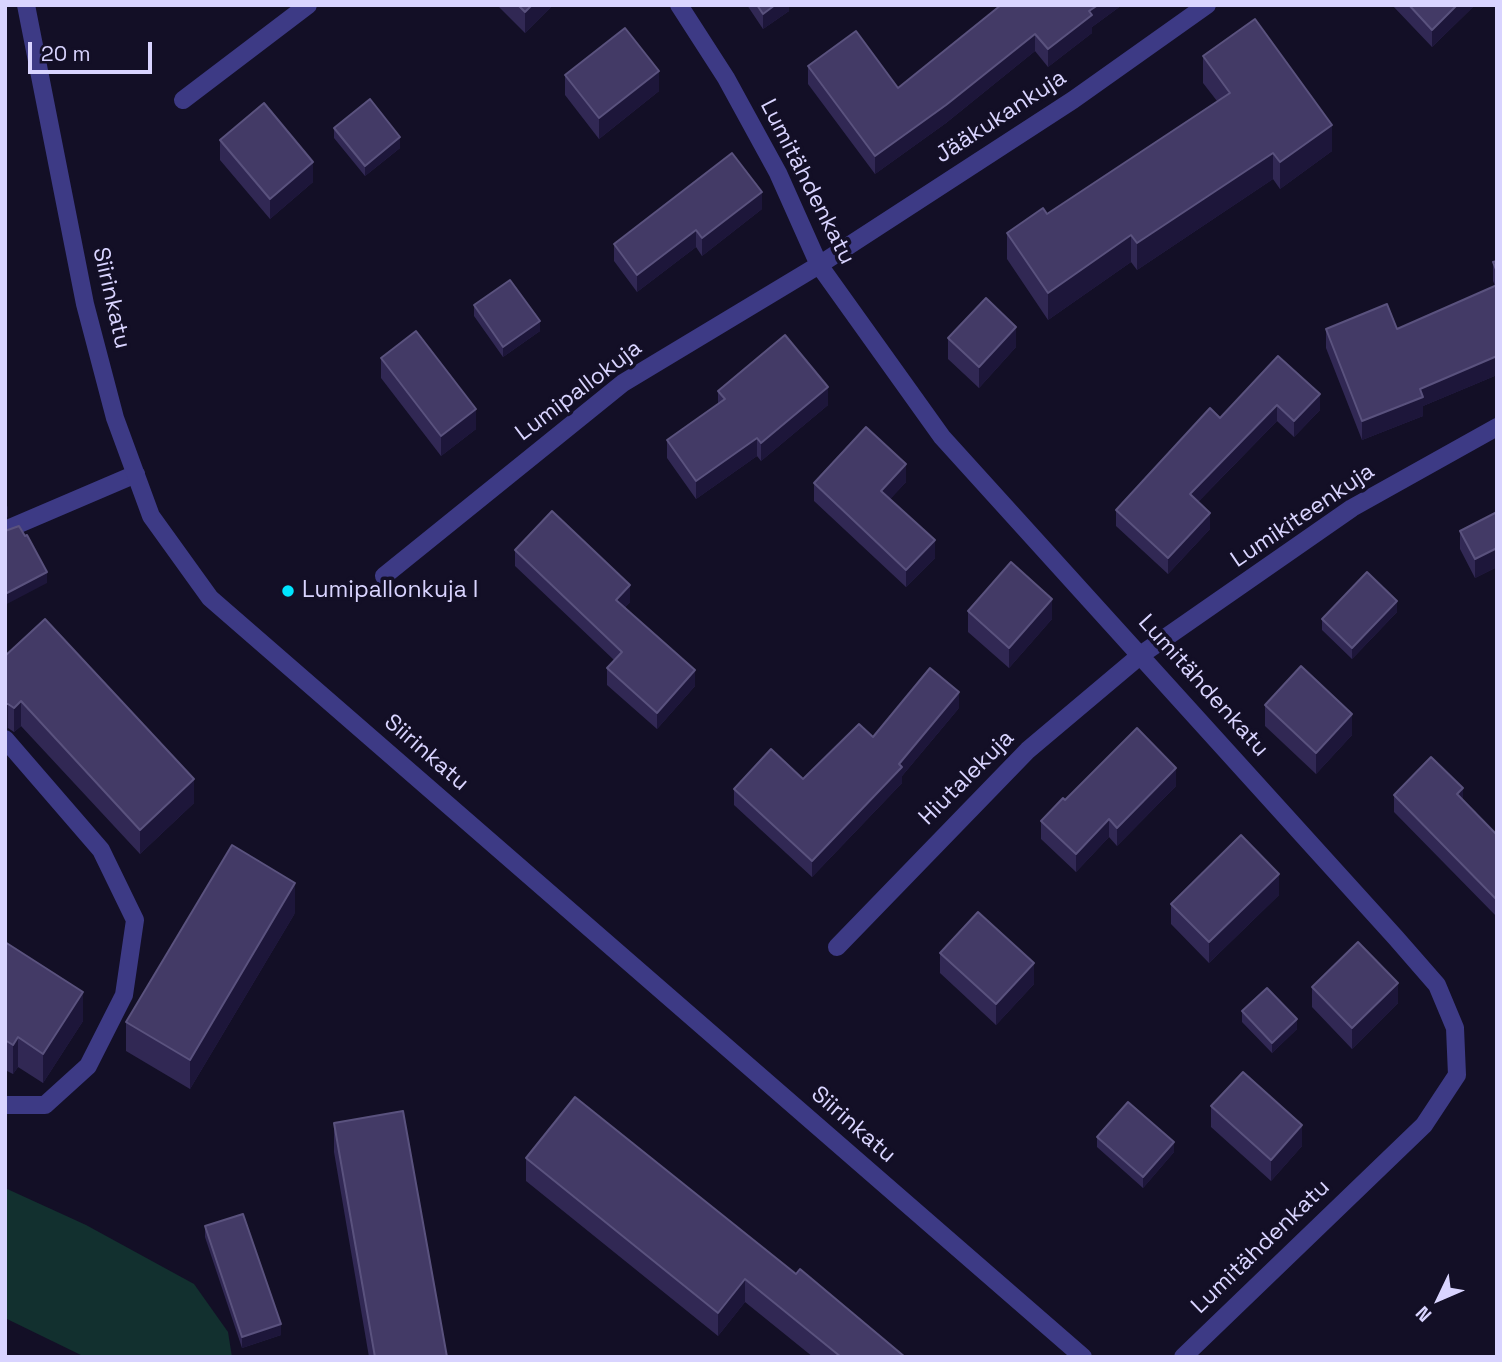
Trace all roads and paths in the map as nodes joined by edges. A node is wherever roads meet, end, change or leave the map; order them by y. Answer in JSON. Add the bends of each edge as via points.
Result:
{"nodes":[{"id":1,"x":26,"y":5,"type":"edge"},
{"id":2,"x":308,"y":5,"type":"edge"},
{"id":3,"x":678,"y":5,"type":"edge"},
{"id":4,"x":1207,"y":5,"type":"edge"},
{"id":5,"x":183,"y":100,"type":"dead end"},
{"id":6,"x":819,"y":265,"type":"junction"},
{"id":7,"x":1497,"y":427,"type":"edge"},
{"id":8,"x":136,"y":474,"type":"junction"},
{"id":9,"x":5,"y":530,"type":"edge"},
{"id":10,"x":384,"y":576,"type":"dead end"},
{"id":11,"x":1142,"y":654,"type":"junction"},
{"id":12,"x":5,"y":739,"type":"edge"},
{"id":13,"x":837,"y":947,"type":"dead end"},
{"id":14,"x":5,"y":1105,"type":"edge"},
{"id":15,"x":1083,"y":1357,"type":"edge"},
{"id":16,"x":1183,"y":1357,"type":"edge"}],
"edges":[{"from":1,"to":8,"type":"street","name":"Siirinkatu","via":[[85,304],[115,418]]},
{"from":2,"to":5,"type":"street"},
{"from":3,"to":6,"type":"street","name":"Lumitähdenkatu","via":[[726,78],[778,173]]},
{"from":4,"to":6,"type":"street","name":"Jääkukankuja","via":[[1073,100]]},
{"from":6,"to":10,"type":"street","name":"Lumipallokuja","via":[[623,383]]},
{"from":6,"to":11,"type":"street","name":"Lumitähdenkatu","via":[[942,437]]},
{"from":7,"to":11,"type":"street","name":"Lumikiteenkuja","via":[[1352,508]]},
{"from":8,"to":9,"type":"street"},
{"from":8,"to":15,"type":"street","name":"Siirinkatu","via":[[150,516],[210,598]]},
{"from":11,"to":13,"type":"street","name":"Hiutalekuja","via":[[1028,750]]},
{"from":11,"to":16,"type":"street","name":"Lumitähdenkatu","via":[[1437,985],[1455,1028],[1457,1075],[1424,1125]]},
{"from":12,"to":14,"type":"street","via":[[101,850],[135,920],[124,995],[88,1066],[45,1105]]}]}
